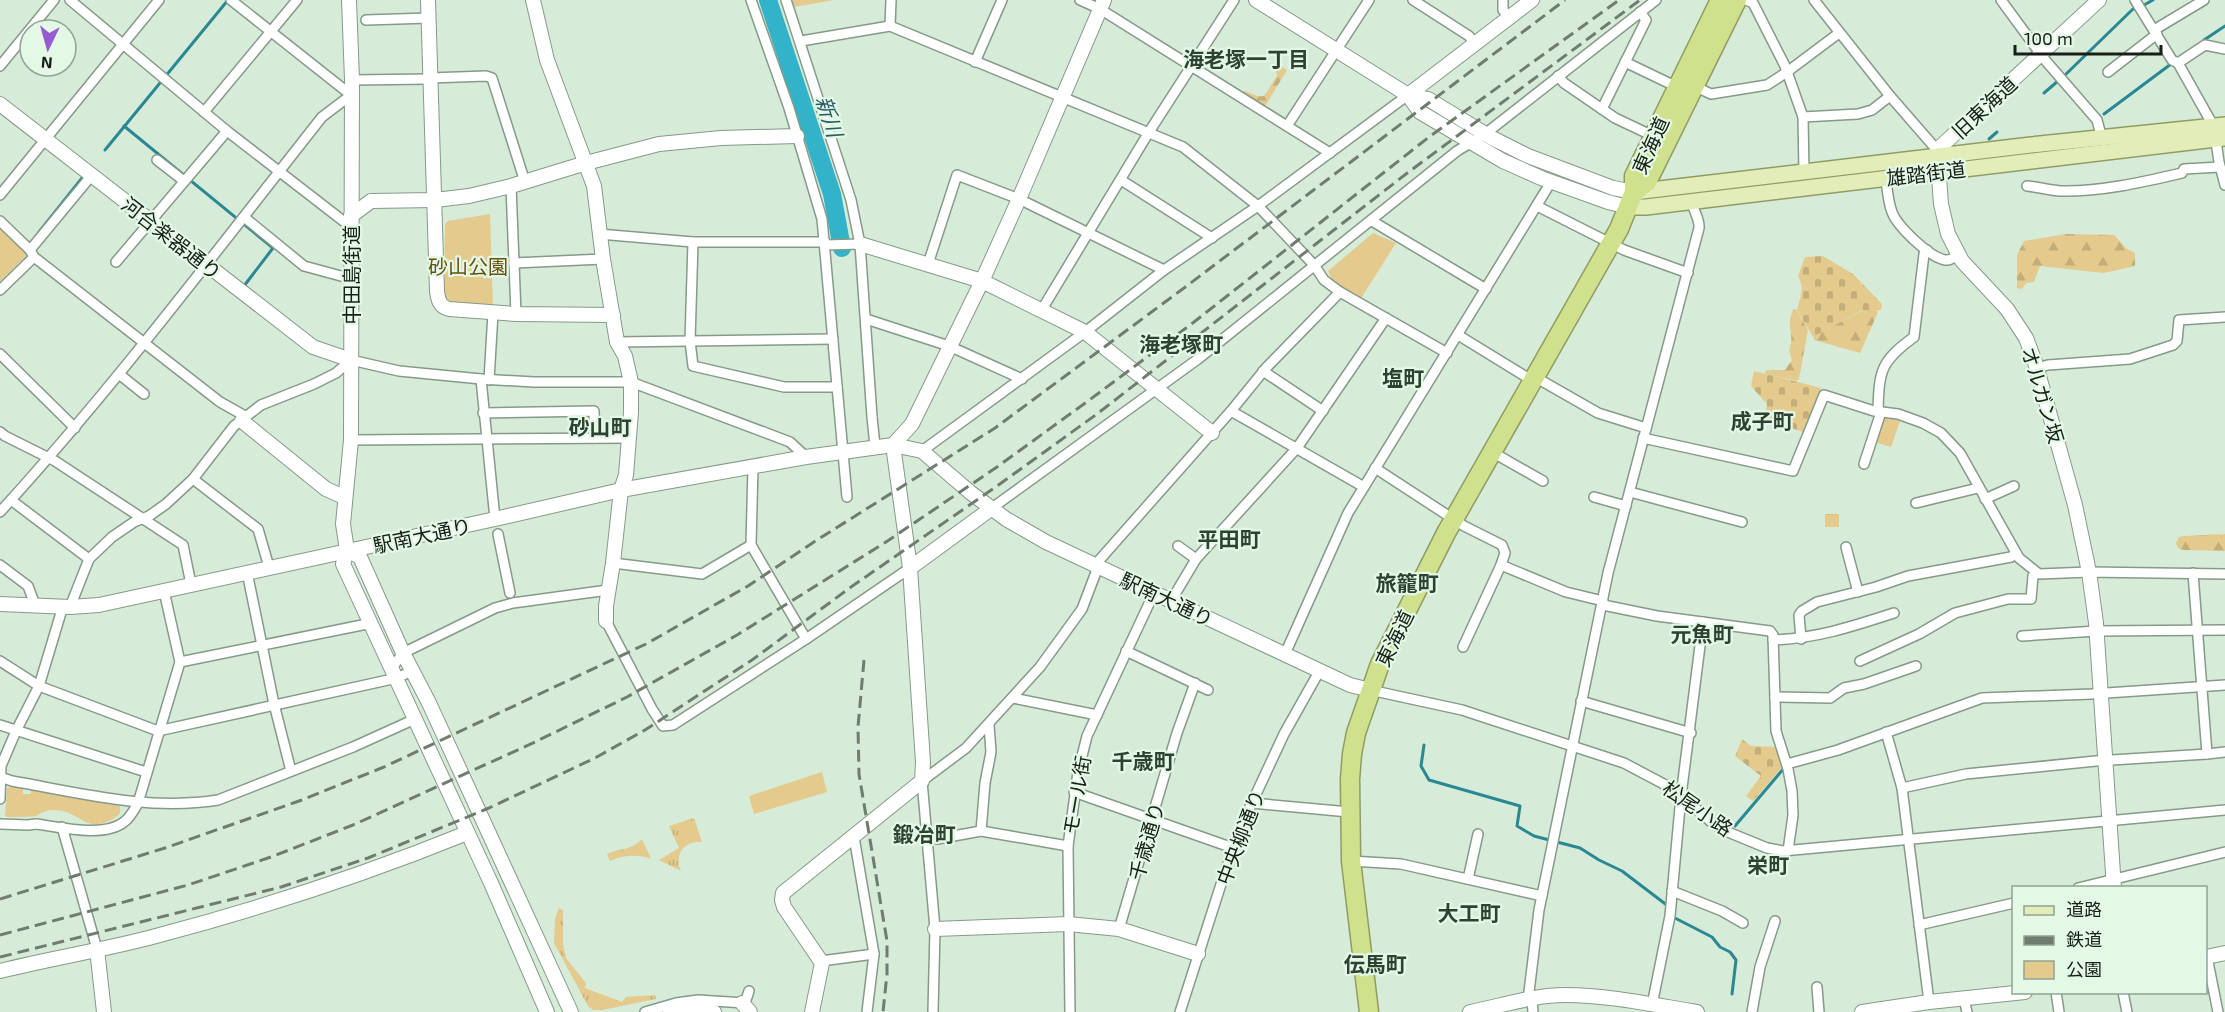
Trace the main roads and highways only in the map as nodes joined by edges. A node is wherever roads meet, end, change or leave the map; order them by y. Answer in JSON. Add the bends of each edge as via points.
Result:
{"nodes":[{"id":1,"x":1720,"y":0,"type":"edge"},
{"id":2,"x":1749,"y":1,"type":"edge"},
{"id":3,"x":1686,"y":87,"type":"junction"},
{"id":4,"x":2220,"y":132,"type":"edge"},
{"id":5,"x":1938,"y":159,"type":"junction"},
{"id":6,"x":1631,"y":199,"type":"junction"},
{"id":7,"x":1369,"y":1012,"type":"edge"}],
"edges":[{"from":1,"to":3,"type":"highway","name":"東海道"},
{"from":2,"to":3,"type":"highway","name":"東海道"},
{"from":3,"to":6,"type":"highway","name":"東海道","via":[[1647,182]]},
{"from":3,"to":6,"type":"highway","name":"東海道","via":[[1653,136],[1634,176]]},
{"from":4,"to":5,"type":"main road","name":"雄踏街道"},
{"from":4,"to":5,"type":"main road","name":"雄踏街道","via":[[2102,139]]},
{"from":5,"to":6,"type":"main road","name":"雄踏街道","via":[[1804,172]]},
{"from":5,"to":6,"type":"main road","name":"雄踏街道","via":[[1886,178],[1646,207]]},
{"from":6,"to":7,"type":"highway","name":"東海道","via":[[1611,243],[1454,519],[1370,690],[1353,744],[1349,812]]}]}
